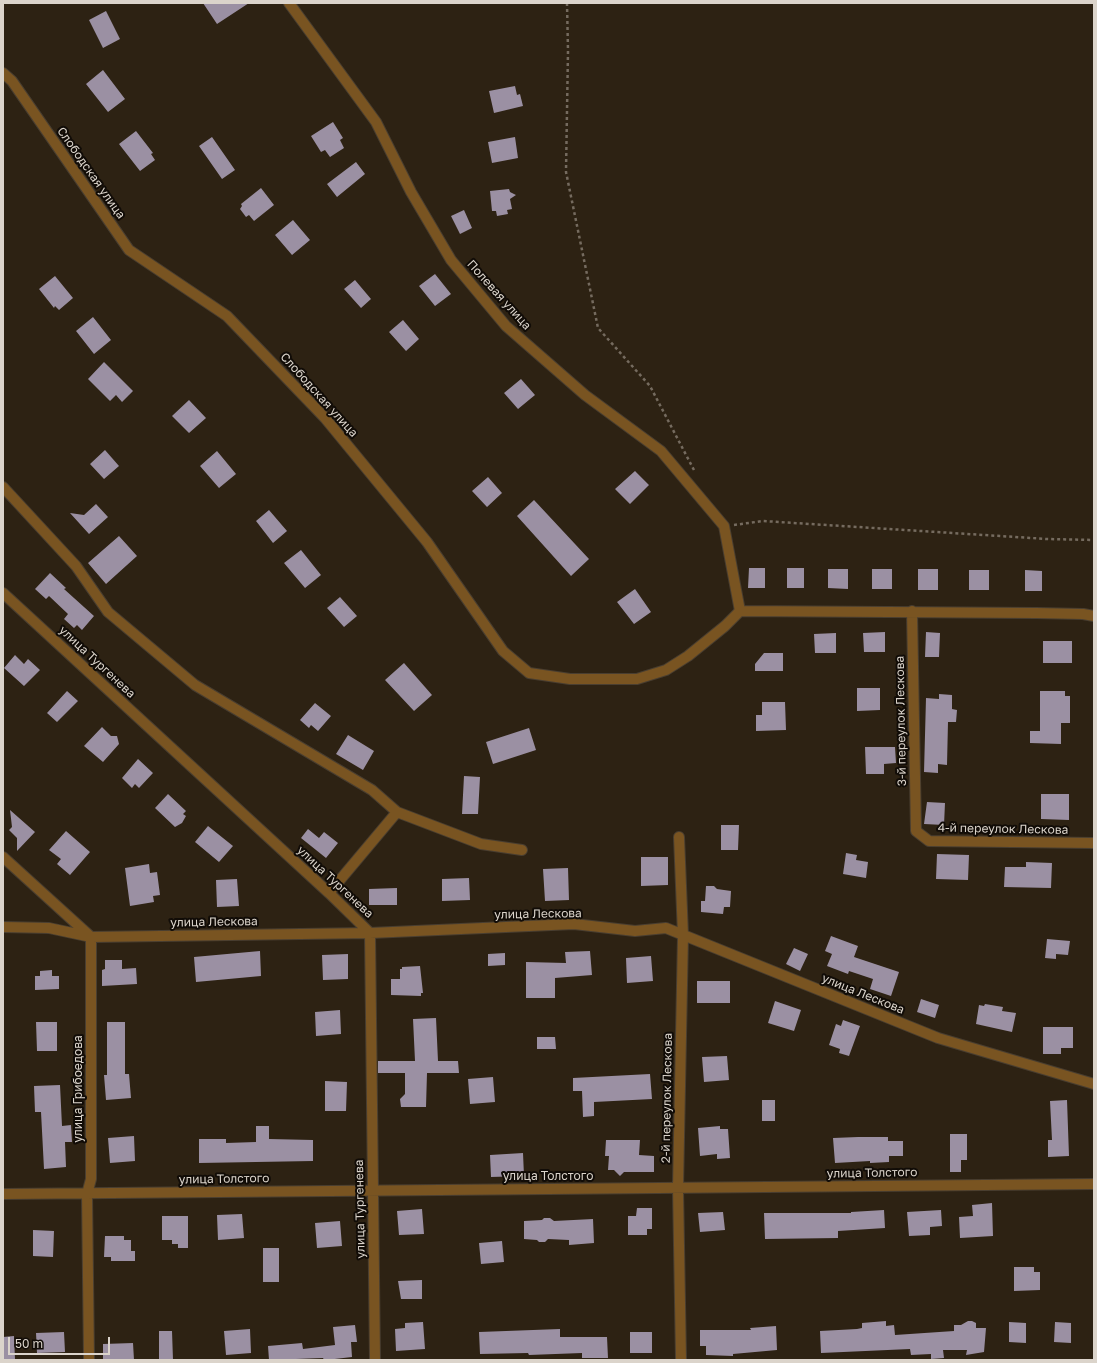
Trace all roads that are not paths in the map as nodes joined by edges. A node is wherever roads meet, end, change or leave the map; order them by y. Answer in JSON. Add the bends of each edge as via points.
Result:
{"nodes":[{"id":1,"x":289,"y":3,"type":"edge"},
{"id":2,"x":3,"y":73,"type":"edge"},
{"id":3,"x":3,"y":487,"type":"edge"},
{"id":4,"x":3,"y":593,"type":"edge"},
{"id":5,"x":740,"y":611,"type":"junction"},
{"id":6,"x":912,"y":611,"type":"junction"},
{"id":7,"x":1094,"y":616,"type":"edge"},
{"id":8,"x":398,"y":812,"type":"junction"},
{"id":9,"x":916,"y":831,"type":"joint"},
{"id":10,"x":678,"y":837,"type":"dead end"},
{"id":11,"x":1094,"y":843,"type":"edge"},
{"id":12,"x":522,"y":850,"type":"dead end"},
{"id":13,"x":3,"y":857,"type":"edge"},
{"id":14,"x":329,"y":892,"type":"junction"},
{"id":15,"x":3,"y":927,"type":"edge"},
{"id":16,"x":370,"y":933,"type":"junction"},
{"id":17,"x":683,"y":934,"type":"junction"},
{"id":18,"x":91,"y":937,"type":"junction"},
{"id":19,"x":1094,"y":1084,"type":"edge"},
{"id":20,"x":1094,"y":1184,"type":"edge"},
{"id":21,"x":678,"y":1188,"type":"junction"},
{"id":22,"x":372,"y":1190,"type":"junction"},
{"id":23,"x":3,"y":1194,"type":"edge"},
{"id":24,"x":87,"y":1194,"type":"junction"},
{"id":25,"x":89,"y":1360,"type":"edge"},
{"id":26,"x":375,"y":1360,"type":"edge"},
{"id":27,"x":681,"y":1360,"type":"edge"}],
"edges":[{"from":1,"to":5,"type":"street","name":"Полевая улица","via":[[376,122],[411,192],[451,260],[506,326],[585,395],[661,452],[724,526]]},
{"from":2,"to":5,"type":"street","name":"Слободская улица","via":[[12,81],[129,250],[227,316],[325,418],[427,542],[503,651],[529,673],[570,679],[637,679],[666,670],[688,656]]},
{"from":3,"to":8,"type":"street","via":[[76,566],[108,612],[195,685],[372,790]]},
{"from":4,"to":14,"type":"street","name":"улица Тургенева"},
{"from":5,"to":6,"type":"street"},
{"from":6,"to":7,"type":"street"},
{"from":6,"to":9,"type":"street","name":"3-й переулок Лескова"},
{"from":8,"to":12,"type":"street","via":[[481,844]]},
{"from":8,"to":14,"type":"street"},
{"from":9,"to":11,"type":"street","name":"4-й переулок Лескова","via":[[929,841]]},
{"from":10,"to":17,"type":"street","name":"2-й переулок Лескова"},
{"from":13,"to":18,"type":"street"},
{"from":14,"to":16,"type":"street","name":"улица Тургенева"},
{"from":15,"to":18,"type":"street","name":"улица Лескова","via":[[49,928]]},
{"from":16,"to":17,"type":"street","name":"улица Лескова","via":[[574,924],[635,931],[666,928]]},
{"from":16,"to":18,"type":"street","name":"улица Лескова"},
{"from":16,"to":22,"type":"street","name":"улица Тургенева"},
{"from":17,"to":19,"type":"street","name":"улица Лескова","via":[[938,1038]]},
{"from":17,"to":21,"type":"street","name":"2-й переулок Лескова"},
{"from":18,"to":24,"type":"street","name":"улица Грибоедова","via":[[90,1179]]},
{"from":20,"to":21,"type":"street","name":"улица Толстого"},
{"from":21,"to":22,"type":"street","name":"улица Толстого"},
{"from":21,"to":27,"type":"street","name":"2-й переулок Лескова"},
{"from":22,"to":24,"type":"street","name":"улица Толстого"},
{"from":22,"to":26,"type":"street","name":"улица Тургенева"},
{"from":23,"to":24,"type":"street","name":"улица Толстого"},
{"from":24,"to":25,"type":"street","name":"улица Грибоедова"}]}
